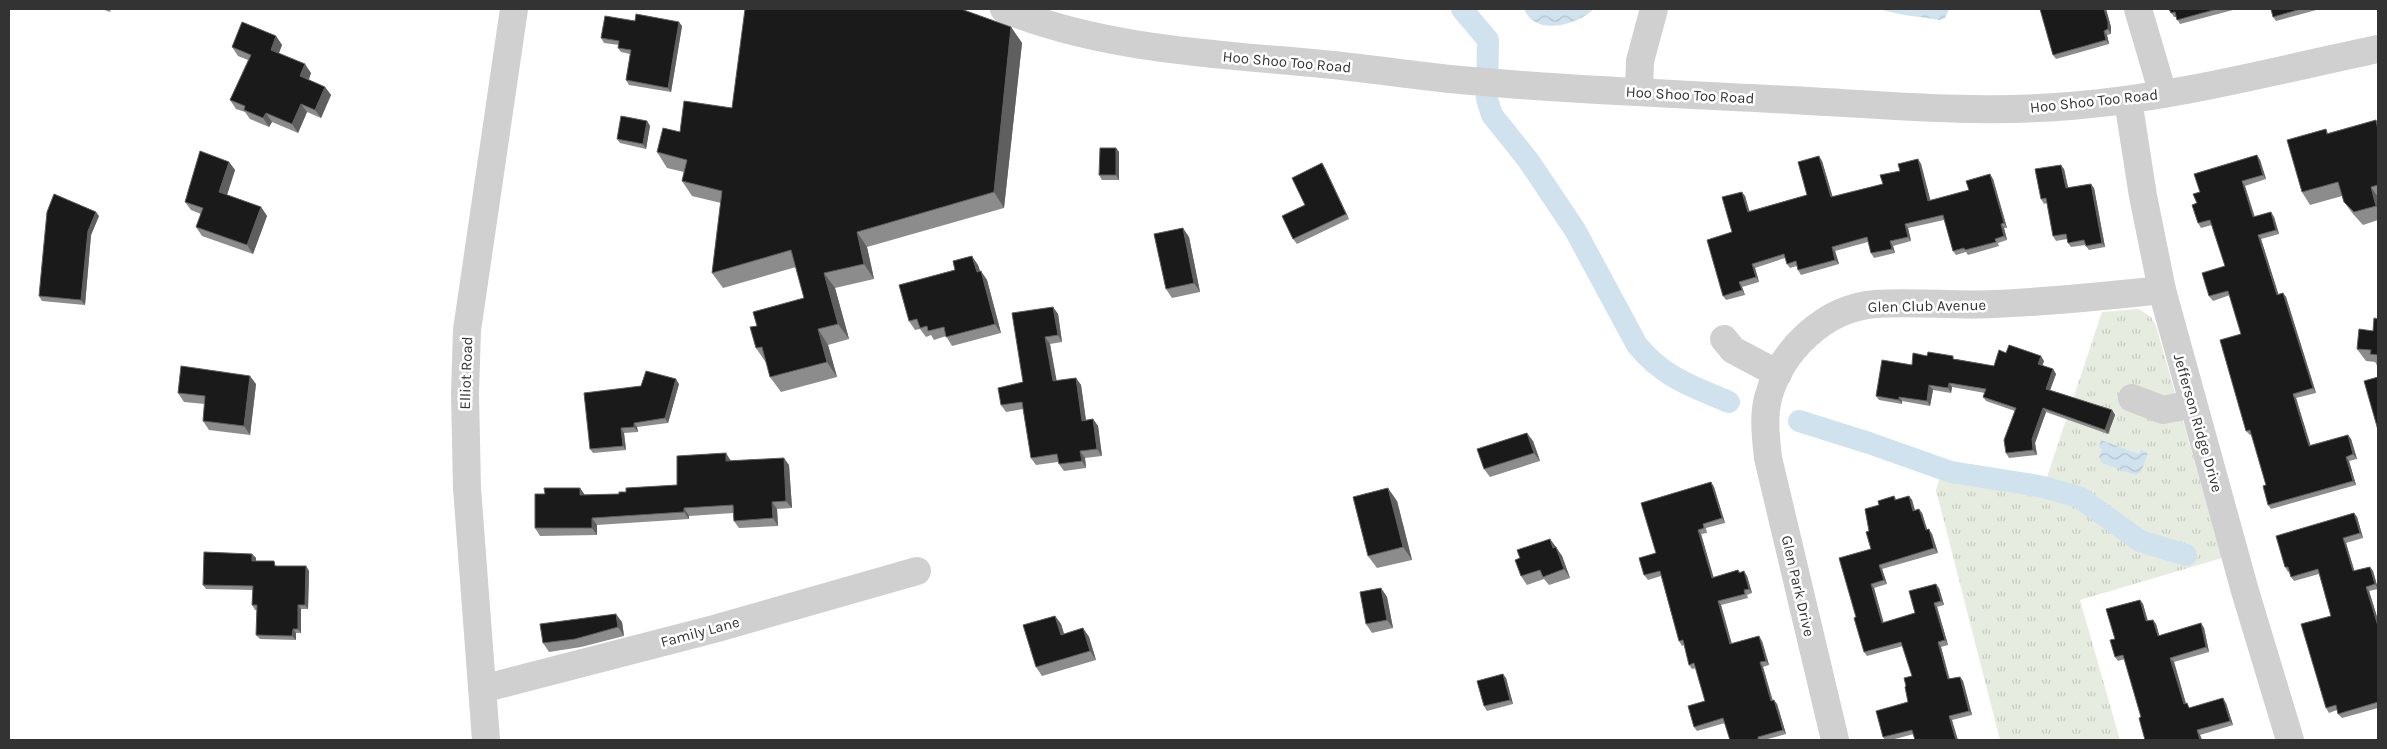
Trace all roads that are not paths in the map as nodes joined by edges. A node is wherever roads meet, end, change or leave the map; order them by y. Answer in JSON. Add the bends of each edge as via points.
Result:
{"nodes":[{"id":1,"x":514,"y":9,"type":"edge"},
{"id":2,"x":1004,"y":9,"type":"edge"},
{"id":3,"x":1654,"y":9,"type":"edge"},
{"id":4,"x":2138,"y":9,"type":"edge"},
{"id":5,"x":2378,"y":49,"type":"edge"},
{"id":6,"x":1640,"y":92,"type":"junction"},
{"id":7,"x":2163,"y":94,"type":"junction"},
{"id":8,"x":2128,"y":100,"type":"junction"},
{"id":9,"x":2162,"y":290,"type":"junction"},
{"id":10,"x":1724,"y":339,"type":"dead end"},
{"id":11,"x":1778,"y":374,"type":"junction"},
{"id":12,"x":2132,"y":398,"type":"dead end"},
{"id":13,"x":2192,"y":404,"type":"junction"},
{"id":14,"x":1764,"y":430,"type":"joint"},
{"id":15,"x":917,"y":571,"type":"dead end"},
{"id":16,"x":482,"y":689,"type":"junction"},
{"id":17,"x":486,"y":740,"type":"edge"},
{"id":18,"x":1835,"y":740,"type":"edge"},
{"id":19,"x":2290,"y":740,"type":"edge"}],
"edges":[{"from":1,"to":16,"type":"street","name":"Elliot Road","via":[[467,330],[464,411]]},
{"from":2,"to":6,"type":"street","name":"Hoo Shoo Too Road","via":[[1062,28],[1154,47],[1473,80]]},
{"from":3,"to":6,"type":"street","via":[[1640,61]]},
{"from":4,"to":7,"type":"street"},
{"from":5,"to":7,"type":"street","name":"Hoo Shoo Too Road"},
{"from":6,"to":8,"type":"street","name":"Hoo Shoo Too Road","via":[[1971,110]]},
{"from":7,"to":8,"type":"street","name":"Hoo Shoo Too Road"},
{"from":8,"to":9,"type":"street","name":"Jefferson Ridge Drive"},
{"from":9,"to":11,"type":"street","name":"Glen Club Avenue","via":[[2000,304],[1874,304],[1841,312],[1817,327],[1784,360]]},
{"from":9,"to":13,"type":"street","name":"Jefferson Ridge Drive"},
{"from":10,"to":11,"type":"street","via":[[1734,350]]},
{"from":11,"to":14,"type":"street","name":"Glen Club Avenue","via":[[1768,399]]},
{"from":12,"to":13,"type":"street","via":[[2163,410]]},
{"from":13,"to":19,"type":"street","name":"Jefferson Ridge Drive"},
{"from":14,"to":18,"type":"street","name":"Glen Park Drive"},
{"from":15,"to":16,"type":"street","name":"Family Lane","via":[[714,629]]},
{"from":16,"to":17,"type":"street","name":"Elliot Road"}]}
